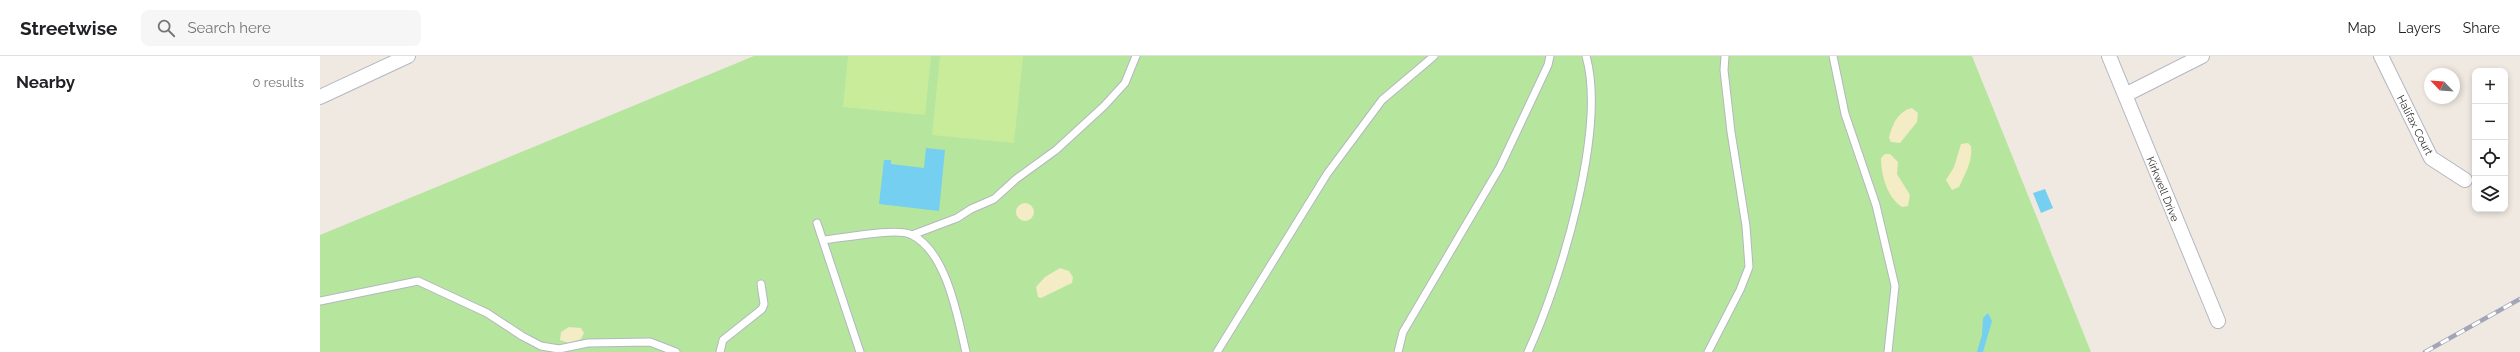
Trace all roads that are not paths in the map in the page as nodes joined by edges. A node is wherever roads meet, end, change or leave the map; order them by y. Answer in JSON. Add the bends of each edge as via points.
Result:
{"nodes":[{"id":1,"x":408,"y":56,"type":"edge"},
{"id":2,"x":1136,"y":56,"type":"edge"},
{"id":3,"x":1434,"y":56,"type":"edge"},
{"id":4,"x":1550,"y":56,"type":"edge"},
{"id":5,"x":1586,"y":56,"type":"edge"},
{"id":6,"x":1725,"y":56,"type":"edge"},
{"id":7,"x":1833,"y":56,"type":"edge"},
{"id":8,"x":2108,"y":56,"type":"edge"},
{"id":9,"x":2202,"y":56,"type":"edge"},
{"id":10,"x":2381,"y":56,"type":"edge"},
{"id":11,"x":2125,"y":95,"type":"junction"},
{"id":12,"x":320,"y":97,"type":"edge"},
{"id":13,"x":2465,"y":180,"type":"dead end"},
{"id":14,"x":817,"y":223,"type":"dead end"},
{"id":15,"x":912,"y":235,"type":"junction"},
{"id":16,"x":824,"y":240,"type":"junction"},
{"id":17,"x":761,"y":284,"type":"dead end"},
{"id":18,"x":320,"y":301,"type":"edge"},
{"id":19,"x":2218,"y":321,"type":"dead end"},
{"id":20,"x":676,"y":352,"type":"edge"},
{"id":21,"x":720,"y":352,"type":"edge"},
{"id":22,"x":860,"y":352,"type":"edge"},
{"id":23,"x":966,"y":352,"type":"edge"},
{"id":24,"x":1217,"y":352,"type":"edge"},
{"id":25,"x":1398,"y":352,"type":"edge"},
{"id":26,"x":1528,"y":352,"type":"edge"},
{"id":27,"x":1708,"y":352,"type":"edge"},
{"id":28,"x":1888,"y":352,"type":"edge"}],
"edges":[{"from":1,"to":12,"type":"street"},
{"from":2,"to":15,"type":"lane","via":[[1125,83],[1056,150],[1016,179],[994,199],[957,218]]},
{"from":3,"to":24,"type":"lane","via":[[1382,100],[1327,174]]},
{"from":4,"to":25,"type":"lane","via":[[1500,167],[1403,332]]},
{"from":5,"to":26,"type":"lane","via":[[1592,90],[1591,122],[1579,193],[1557,273]]},
{"from":6,"to":27,"type":"lane","via":[[1724,70],[1731,132],[1746,226],[1749,267]]},
{"from":7,"to":28,"type":"lane","via":[[1845,114],[1876,205],[1895,286]]},
{"from":8,"to":11,"type":"street","name":"Kirkwell Drive"},
{"from":9,"to":11,"type":"street"},
{"from":10,"to":13,"type":"street","name":"Halifax Court","via":[[2431,158]]},
{"from":11,"to":19,"type":"street","name":"Kirkwell Drive"},
{"from":14,"to":16,"type":"lane"},
{"from":15,"to":16,"type":"lane","via":[[893,232]]},
{"from":15,"to":23,"type":"lane","via":[[934,257],[946,277]]},
{"from":16,"to":22,"type":"lane"},
{"from":17,"to":21,"type":"lane","via":[[764,304],[762,309],[723,340]]},
{"from":18,"to":20,"type":"lane","via":[[418,281],[482,310],[541,346],[559,349],[588,343],[650,342]]}]}
